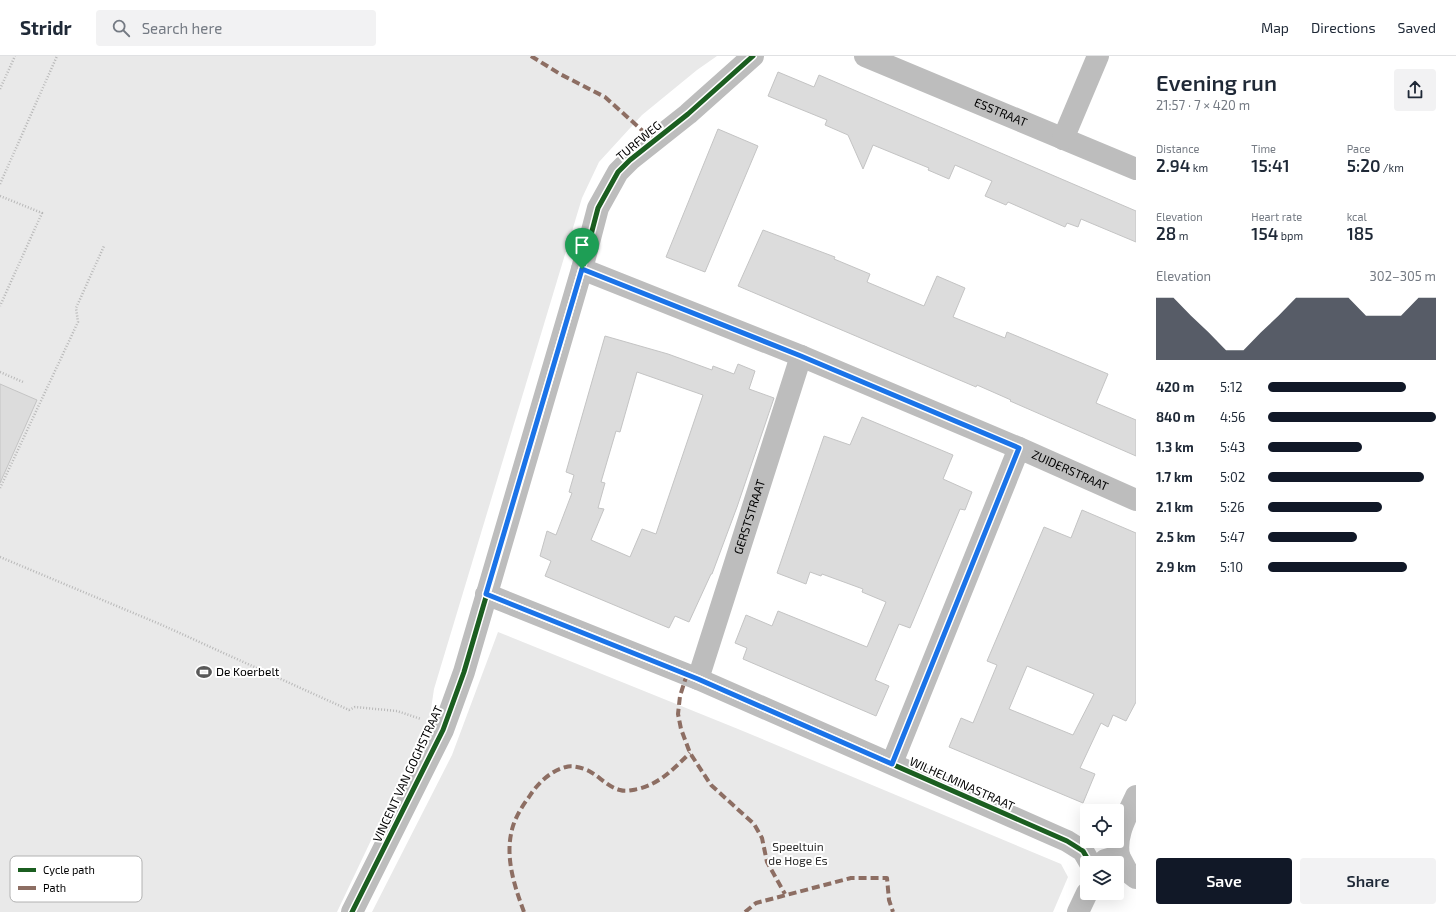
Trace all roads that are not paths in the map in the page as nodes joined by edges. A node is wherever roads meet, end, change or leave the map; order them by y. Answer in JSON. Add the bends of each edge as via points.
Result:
{"nodes":[{"id":1,"x":753,"y":56,"type":"edge"},
{"id":2,"x":865,"y":56,"type":"edge"},
{"id":3,"x":1098,"y":56,"type":"edge"},
{"id":4,"x":1063,"y":138,"type":"junction"},
{"id":5,"x":1136,"y":169,"type":"edge"},
{"id":6,"x":582,"y":269,"type":"junction"},
{"id":7,"x":801,"y":356,"type":"junction"},
{"id":8,"x":1019,"y":448,"type":"junction"},
{"id":9,"x":1136,"y":500,"type":"edge"},
{"id":10,"x":486,"y":594,"type":"junction"},
{"id":11,"x":698,"y":679,"type":"junction"},
{"id":12,"x":892,"y":764,"type":"junction"},
{"id":13,"x":1136,"y":796,"type":"edge"},
{"id":14,"x":1086,"y":856,"type":"edge"},
{"id":15,"x":1119,"y":856,"type":"edge"},
{"id":16,"x":1124,"y":865,"type":"edge"},
{"id":17,"x":1136,"y":878,"type":"edge"},
{"id":18,"x":1084,"y":900,"type":"edge"},
{"id":19,"x":352,"y":912,"type":"edge"},
{"id":20,"x":1078,"y":912,"type":"edge"}],
"edges":[{"from":1,"to":6,"type":"street","name":"TURFWEG","via":[[618,172],[598,208]]},
{"from":2,"to":4,"type":"street","name":"ESSTRAAT"},
{"from":3,"to":4,"type":"street"},
{"from":4,"to":5,"type":"street","name":"ESSTRAAT"},
{"from":6,"to":7,"type":"street","name":"ZUIDERSTRAAT"},
{"from":6,"to":10,"type":"street","name":"TURFWEG"},
{"from":7,"to":8,"type":"street","name":"ZUIDERSTRAAT"},
{"from":7,"to":11,"type":"street","name":"GERSTSTRAAT"},
{"from":8,"to":9,"type":"street","name":"ZUIDERSTRAAT"},
{"from":8,"to":12,"type":"street"},
{"from":10,"to":11,"type":"street","name":"WILHELMINASTRAAT"},
{"from":10,"to":19,"type":"street","name":"VINCENT VAN GOGHSTRAAT","via":[[464,672],[442,730]]},
{"from":11,"to":12,"type":"street","name":"WILHELMINASTRAAT"},
{"from":12,"to":14,"type":"street","name":"WILHELMINASTRAAT","via":[[1067,841],[1083,851]]},
{"from":13,"to":15,"type":"street","via":[[1119,835]]},
{"from":16,"to":17,"type":"street"},
{"from":18,"to":20,"type":"street"}]}
